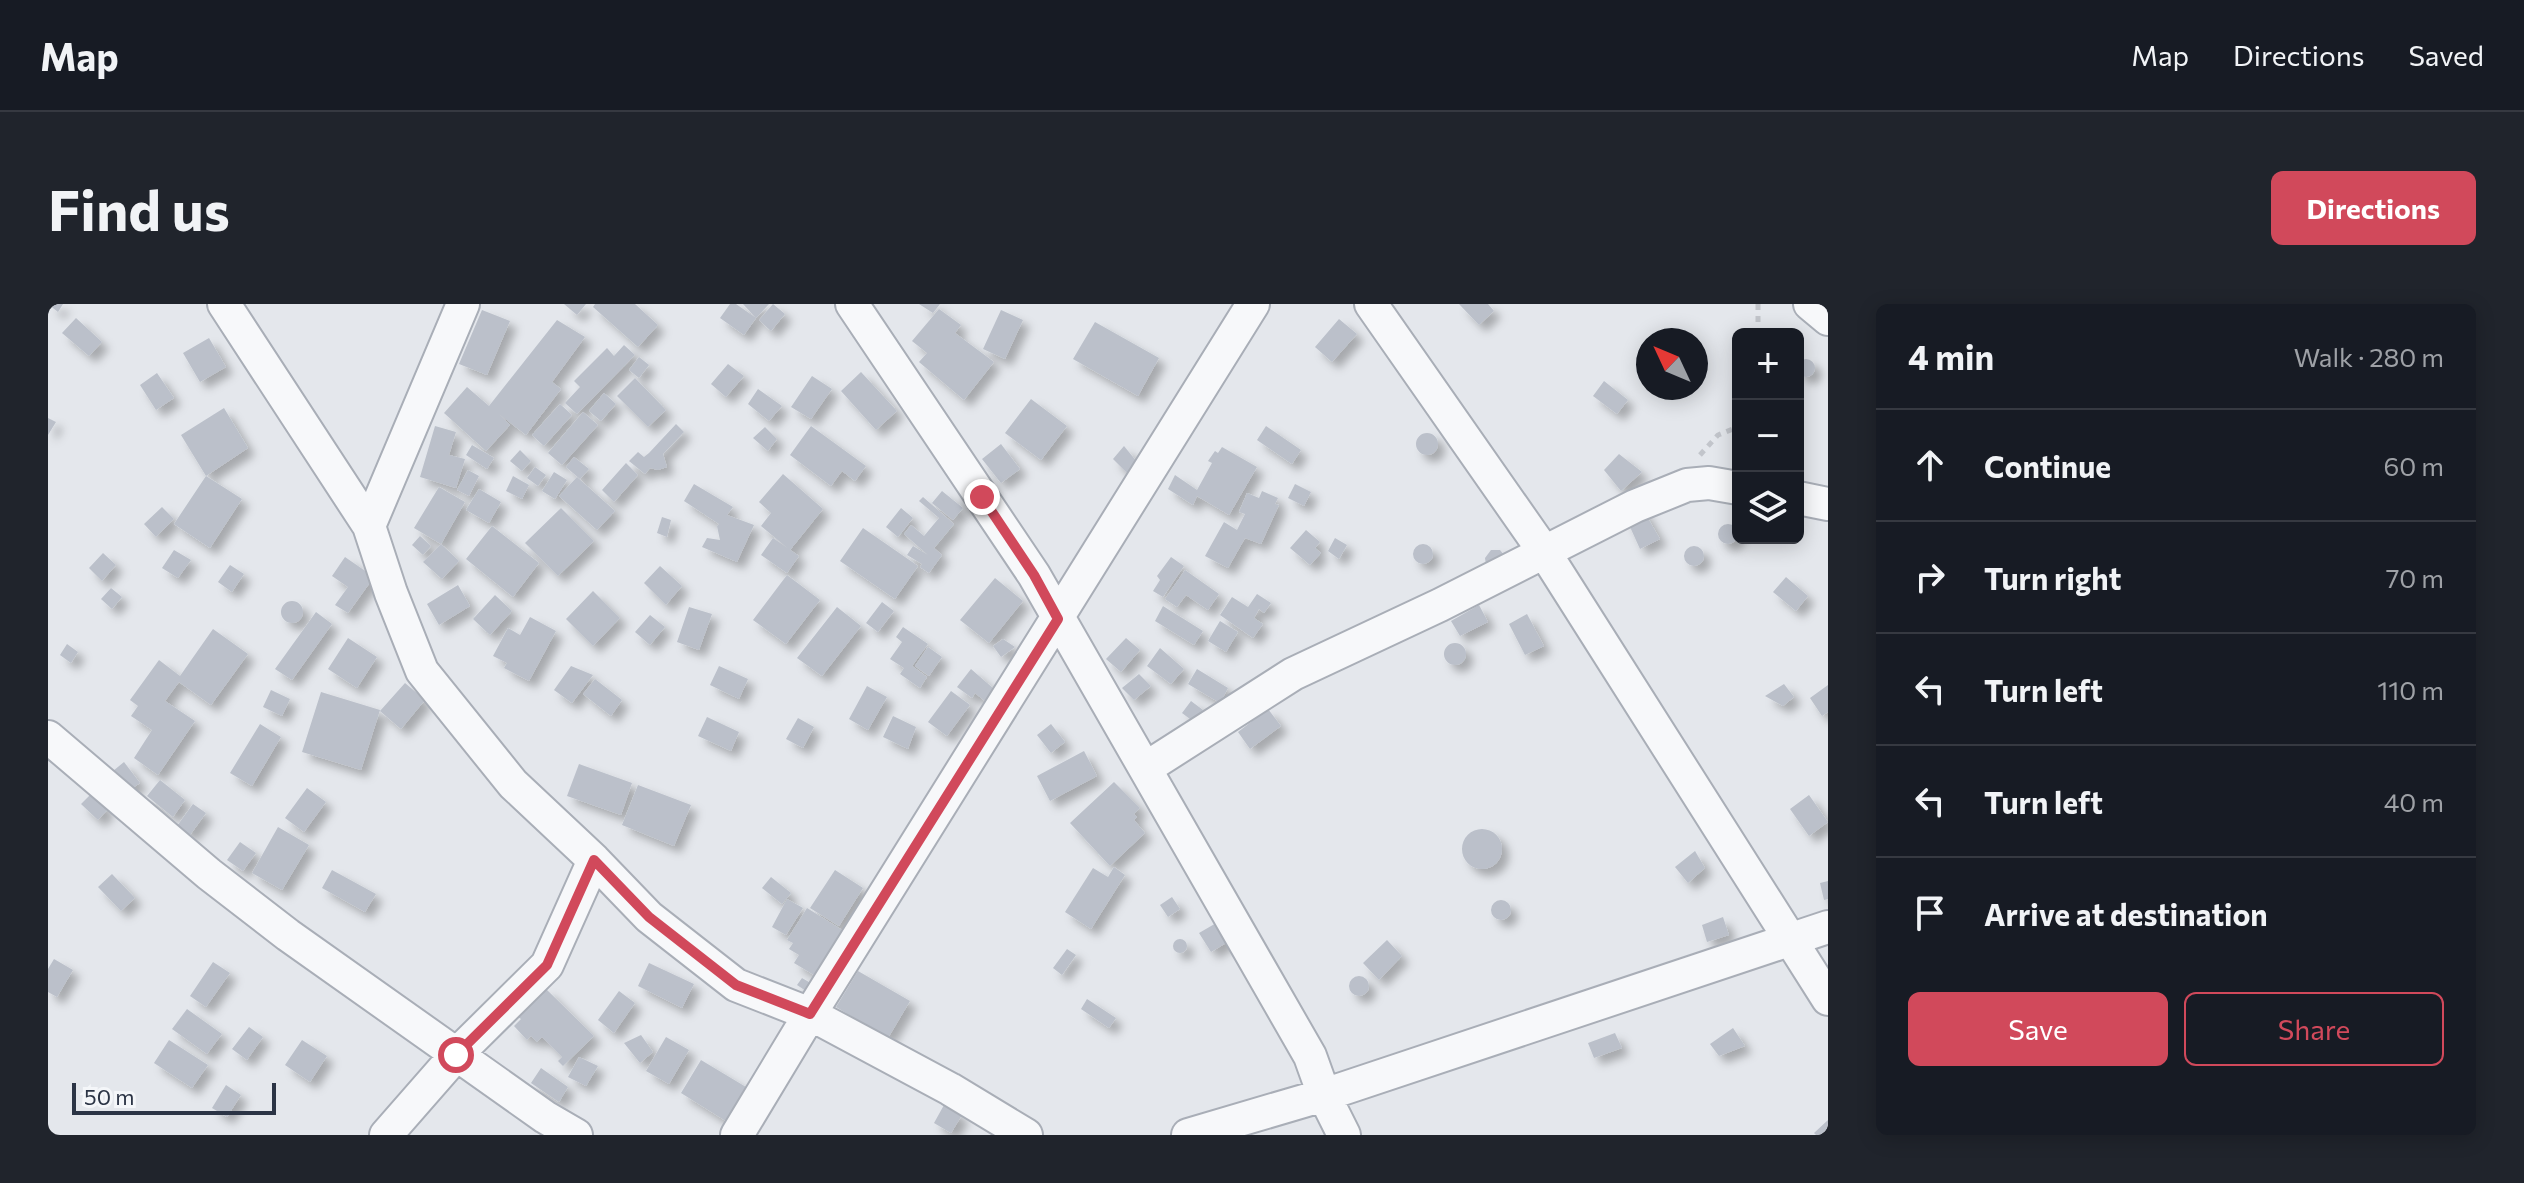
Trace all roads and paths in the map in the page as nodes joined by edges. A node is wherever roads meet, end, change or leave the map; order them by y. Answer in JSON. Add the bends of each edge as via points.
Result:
{"nodes":[{"id":1,"x":224,"y":304,"type":"edge"},
{"id":2,"x":463,"y":304,"type":"edge"},
{"id":3,"x":852,"y":304,"type":"edge"},
{"id":4,"x":1253,"y":304,"type":"edge"},
{"id":5,"x":1371,"y":304,"type":"edge"},
{"id":6,"x":1758,"y":304,"type":"edge"},
{"id":7,"x":1810,"y":304,"type":"edge"},
{"id":8,"x":1828,"y":319,"type":"edge"},
{"id":9,"x":1758,"y":328,"type":"edge"},
{"id":10,"x":1732,"y":487,"type":"edge"},
{"id":11,"x":1804,"y":499,"type":"edge"},
{"id":12,"x":1828,"y":504,"type":"edge"},
{"id":13,"x":369,"y":526,"type":"junction"},
{"id":14,"x":1545,"y":553,"type":"junction"},
{"id":15,"x":1058,"y":619,"type":"junction"},
{"id":16,"x":48,"y":737,"type":"edge"},
{"id":17,"x":1146,"y":768,"type":"junction"},
{"id":18,"x":594,"y":860,"type":"junction"},
{"id":19,"x":1828,"y":927,"type":"edge"},
{"id":20,"x":1792,"y":939,"type":"junction"},
{"id":21,"x":1828,"y":999,"type":"edge"},
{"id":22,"x":810,"y":1014,"type":"junction"},
{"id":23,"x":456,"y":1055,"type":"junction"},
{"id":24,"x":1324,"y":1095,"type":"junction"},
{"id":25,"x":386,"y":1135,"type":"edge"},
{"id":26,"x":576,"y":1135,"type":"edge"},
{"id":27,"x":737,"y":1135,"type":"edge"},
{"id":28,"x":1026,"y":1135,"type":"edge"},
{"id":29,"x":1188,"y":1135,"type":"edge"},
{"id":30,"x":1344,"y":1135,"type":"edge"}],
"edges":[{"from":1,"to":13,"type":"street"},
{"from":2,"to":13,"type":"street"},
{"from":3,"to":15,"type":"street"},
{"from":4,"to":15,"type":"street"},
{"from":5,"to":14,"type":"street"},
{"from":6,"to":9,"type":"path"},
{"from":7,"to":8,"type":"street"},
{"from":10,"to":14,"type":"street","via":[[1687,485]]},
{"from":11,"to":12,"type":"street"},
{"from":13,"to":18,"type":"street","via":[[422,671],[513,784]]},
{"from":14,"to":17,"type":"street","via":[[1293,674]]},
{"from":14,"to":20,"type":"street"},
{"from":15,"to":17,"type":"street"},
{"from":15,"to":22,"type":"street"},
{"from":16,"to":23,"type":"street","via":[[232,892]]},
{"from":17,"to":24,"type":"street","via":[[1310,1056]]},
{"from":18,"to":22,"type":"street","via":[[649,917],[736,985]]},
{"from":18,"to":23,"type":"street","via":[[547,965]]},
{"from":19,"to":20,"type":"street"},
{"from":20,"to":21,"type":"street"},
{"from":20,"to":24,"type":"street"},
{"from":22,"to":27,"type":"street"},
{"from":22,"to":28,"type":"street"},
{"from":23,"to":25,"type":"street"},
{"from":23,"to":26,"type":"street"},
{"from":24,"to":29,"type":"street"},
{"from":24,"to":30,"type":"street"}]}
